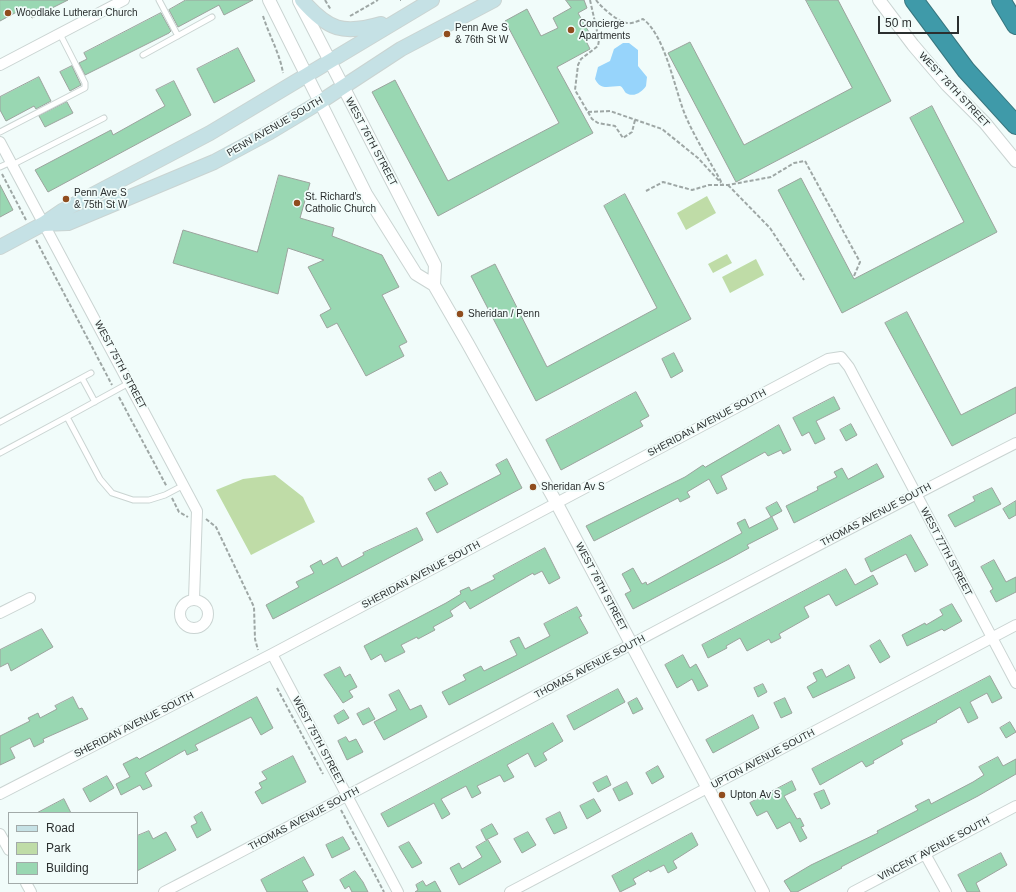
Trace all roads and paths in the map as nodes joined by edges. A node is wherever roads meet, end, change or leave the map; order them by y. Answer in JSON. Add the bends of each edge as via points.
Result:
{"nodes":[{"id":1,"x":124,"y":0,"type":"edge"},
{"id":2,"x":159,"y":0,"type":"edge"},
{"id":3,"x":269,"y":0,"type":"edge"},
{"id":4,"x":299,"y":0,"type":"edge"},
{"id":5,"x":302,"y":0,"type":"edge"},
{"id":6,"x":325,"y":0,"type":"edge"},
{"id":7,"x":378,"y":0,"type":"edge"},
{"id":8,"x":432,"y":0,"type":"edge"},
{"id":9,"x":494,"y":0,"type":"edge"},
{"id":10,"x":590,"y":0,"type":"edge"},
{"id":11,"x":596,"y":0,"type":"edge"},
{"id":12,"x":880,"y":0,"type":"edge"},
{"id":13,"x":914,"y":0,"type":"edge"},
{"id":14,"x":1001,"y":0,"type":"edge"},
{"id":15,"x":262,"y":11,"type":"dead end"},
{"id":16,"x":333,"y":14,"type":"dead end"},
{"id":17,"x":212,"y":17,"type":"dead end"},
{"id":18,"x":347,"y":18,"type":"dead end"},
{"id":19,"x":397,"y":20,"type":"junction"},
{"id":20,"x":1016,"y":25,"type":"edge"},
{"id":21,"x":60,"y":34,"type":"junction"},
{"id":22,"x":178,"y":36,"type":"junction"},
{"id":23,"x":143,"y":55,"type":"dead end"},
{"id":24,"x":330,"y":62,"type":"junction"},
{"id":25,"x":0,"y":66,"type":"edge"},
{"id":26,"x":283,"y":73,"type":"dead end"},
{"id":27,"x":307,"y":76,"type":"junction"},
{"id":28,"x":342,"y":87,"type":"junction"},
{"id":29,"x":320,"y":102,"type":"junction"},
{"id":30,"x":587,"y":112,"type":"junction"},
{"id":31,"x":104,"y":118,"type":"dead end"},
{"id":32,"x":635,"y":120,"type":"junction"},
{"id":33,"x":1016,"y":125,"type":"edge"},
{"id":34,"x":0,"y":132,"type":"edge"},
{"id":35,"x":0,"y":142,"type":"edge"},
{"id":36,"x":1016,"y":161,"type":"edge"},
{"id":37,"x":11,"y":164,"type":"junction"},
{"id":38,"x":0,"y":167,"type":"edge"},
{"id":39,"x":723,"y":185,"type":"junction"},
{"id":40,"x":728,"y":185,"type":"junction"},
{"id":41,"x":646,"y":191,"type":"dead end"},
{"id":42,"x":44,"y":224,"type":"junction"},
{"id":43,"x":0,"y":247,"type":"edge"},
{"id":44,"x":854,"y":276,"type":"dead end"},
{"id":45,"x":804,"y":280,"type":"dead end"},
{"id":46,"x":434,"y":285,"type":"junction"},
{"id":47,"x":841,"y":357,"type":"joint"},
{"id":48,"x":91,"y":373,"type":"dead end"},
{"id":49,"x":82,"y":378,"type":"junction"},
{"id":50,"x":130,"y":384,"type":"junction"},
{"id":51,"x":95,"y":402,"type":"junction"},
{"id":52,"x":67,"y":417,"type":"junction"},
{"id":53,"x":0,"y":422,"type":"edge"},
{"id":54,"x":1016,"y":443,"type":"edge"},
{"id":55,"x":0,"y":453,"type":"edge"},
{"id":56,"x":184,"y":485,"type":"junction"},
{"id":57,"x":916,"y":494,"type":"junction"},
{"id":58,"x":557,"y":504,"type":"junction"},
{"id":59,"x":30,"y":598,"type":"dead end"},
{"id":60,"x":194,"y":599,"type":"dead end"},
{"id":61,"x":0,"y":613,"type":"edge"},
{"id":62,"x":1016,"y":625,"type":"edge"},
{"id":63,"x":992,"y":638,"type":"junction"},
{"id":64,"x":631,"y":644,"type":"junction"},
{"id":65,"x":272,"y":654,"type":"junction"},
{"id":66,"x":1016,"y":683,"type":"edge"},
{"id":67,"x":707,"y":788,"type":"junction"},
{"id":68,"x":0,"y":794,"type":"edge"},
{"id":69,"x":348,"y":797,"type":"junction"},
{"id":70,"x":1016,"y":806,"type":"edge"},
{"id":71,"x":0,"y":834,"type":"edge"},
{"id":72,"x":8,"y":848,"type":"edge"},
{"id":73,"x":925,"y":854,"type":"junction"},
{"id":74,"x":164,"y":892,"type":"edge"},
{"id":75,"x":398,"y":892,"type":"edge"},
{"id":76,"x":510,"y":892,"type":"edge"},
{"id":77,"x":763,"y":892,"type":"edge"},
{"id":78,"x":853,"y":892,"type":"edge"},
{"id":79,"x":946,"y":892,"type":"edge"}],
"edges":[{"from":1,"to":21,"type":"street"},
{"from":2,"to":22,"type":"lane"},
{"from":3,"to":27,"type":"street","name":"WEST 76TH STREET"},
{"from":4,"to":24,"type":"street","name":"WEST 76TH STREET"},
{"from":5,"to":19,"type":"main road","via":[[316,16],[339,29],[353,31]]},
{"from":6,"to":16,"type":"path"},
{"from":7,"to":18,"type":"path"},
{"from":8,"to":19,"type":"main road","name":"PENN AVENUE SOUTH"},
{"from":9,"to":28,"type":"main road","name":"PENN AVENUE SOUTH","via":[[401,49]]},
{"from":10,"to":30,"type":"path","via":[[599,40],[598,46],[581,59],[575,90]]},
{"from":11,"to":39,"type":"path","via":[[606,11],[623,22],[643,19],[655,35],[671,68],[686,117]]},
{"from":12,"to":36,"type":"street","name":"WEST 78TH STREET","via":[[913,45],[947,85],[985,123]]},
{"from":13,"to":33,"type":"highway","via":[[966,70]]},
{"from":14,"to":20,"type":"highway"},
{"from":15,"to":26,"type":"path","via":[[269,36],[282,63]]},
{"from":17,"to":22,"type":"lane"},
{"from":19,"to":24,"type":"main road","name":"PENN AVENUE SOUTH"},
{"from":21,"to":25,"type":"street"},
{"from":21,"to":34,"type":"lane","via":[[85,83],[85,88]]},
{"from":22,"to":23,"type":"lane"},
{"from":24,"to":27,"type":"main road","name":"PENN AVENUE SOUTH"},
{"from":24,"to":28,"type":"street","name":"WEST 76TH STREET"},
{"from":27,"to":29,"type":"street","name":"WEST 76TH STREET"},
{"from":27,"to":42,"type":"main road","name":"PENN AVENUE SOUTH","via":[[210,133],[62,211]]},
{"from":28,"to":29,"type":"main road","name":"PENN AVENUE SOUTH"},
{"from":28,"to":46,"type":"street","name":"WEST 76TH STREET","via":[[435,265]]},
{"from":29,"to":42,"type":"main road","name":"PENN AVENUE SOUTH","via":[[214,162],[68,223]]},
{"from":29,"to":46,"type":"street","name":"WEST 76TH STREET","via":[[366,194],[416,274]]},
{"from":30,"to":32,"type":"path","via":[[610,111]]},
{"from":30,"to":32,"type":"path","via":[[598,123],[615,126],[623,138],[632,132]]},
{"from":31,"to":37,"type":"lane"},
{"from":32,"to":39,"type":"path","via":[[662,129],[698,158]]},
{"from":35,"to":37,"type":"street","name":"WEST 75TH STREET"},
{"from":37,"to":38,"type":"lane"},
{"from":37,"to":42,"type":"street","name":"WEST 75TH STREET"},
{"from":39,"to":40,"type":"path"},
{"from":39,"to":41,"type":"path","via":[[709,184],[692,190],[663,182]]},
{"from":40,"to":44,"type":"path","via":[[771,177],[794,163],[805,161],[860,262]]},
{"from":40,"to":45,"type":"path","via":[[770,228]]},
{"from":42,"to":43,"type":"main road","name":"PENN AVENUE SOUTH"},
{"from":42,"to":50,"type":"street","name":"WEST 75TH STREET"},
{"from":46,"to":58,"type":"street","name":"WEST 76TH STREET"},
{"from":47,"to":57,"type":"street","name":"WEST 77TH STREET","via":[[849,367]]},
{"from":47,"to":58,"type":"street","name":"SHERIDAN AVENUE SOUTH","via":[[828,359]]},
{"from":48,"to":49,"type":"lane"},
{"from":49,"to":51,"type":"lane"},
{"from":49,"to":53,"type":"lane"},
{"from":50,"to":51,"type":"lane"},
{"from":50,"to":56,"type":"street","name":"WEST 75TH STREET"},
{"from":51,"to":52,"type":"lane"},
{"from":52,"to":55,"type":"lane"},
{"from":52,"to":56,"type":"lane","via":[[100,479],[112,493],[133,500],[149,500]]},
{"from":54,"to":57,"type":"street","name":"THOMAS AVENUE SOUTH"},
{"from":56,"to":60,"type":"street","name":"WEST 75TH STREET","via":[[198,511]]},
{"from":57,"to":63,"type":"street","name":"WEST 77TH STREET"},
{"from":57,"to":64,"type":"street","name":"THOMAS AVENUE SOUTH"},
{"from":58,"to":64,"type":"street","name":"WEST 76TH STREET"},
{"from":58,"to":65,"type":"street","name":"SHERIDAN AVENUE SOUTH"},
{"from":59,"to":61,"type":"street"},
{"from":62,"to":63,"type":"street","name":"UPTON AVENUE SOUTH"},
{"from":63,"to":66,"type":"street","name":"WEST 77TH STREET"},
{"from":63,"to":67,"type":"street","name":"UPTON AVENUE SOUTH"},
{"from":64,"to":67,"type":"street","name":"WEST 76TH STREET"},
{"from":64,"to":69,"type":"street","name":"THOMAS AVENUE SOUTH"},
{"from":65,"to":68,"type":"street","name":"SHERIDAN AVENUE SOUTH"},
{"from":65,"to":69,"type":"street","name":"WEST 75TH STREET"},
{"from":67,"to":76,"type":"street","name":"UPTON AVENUE SOUTH"},
{"from":67,"to":77,"type":"street","name":"WEST 76TH STREET"},
{"from":69,"to":74,"type":"street","name":"THOMAS AVENUE SOUTH"},
{"from":69,"to":75,"type":"street","name":"WEST 75TH STREET"},
{"from":70,"to":73,"type":"street","name":"VINCENT AVENUE SOUTH"},
{"from":71,"to":72,"type":"street"},
{"from":73,"to":78,"type":"street","name":"VINCENT AVENUE SOUTH"},
{"from":73,"to":79,"type":"street"}]}
